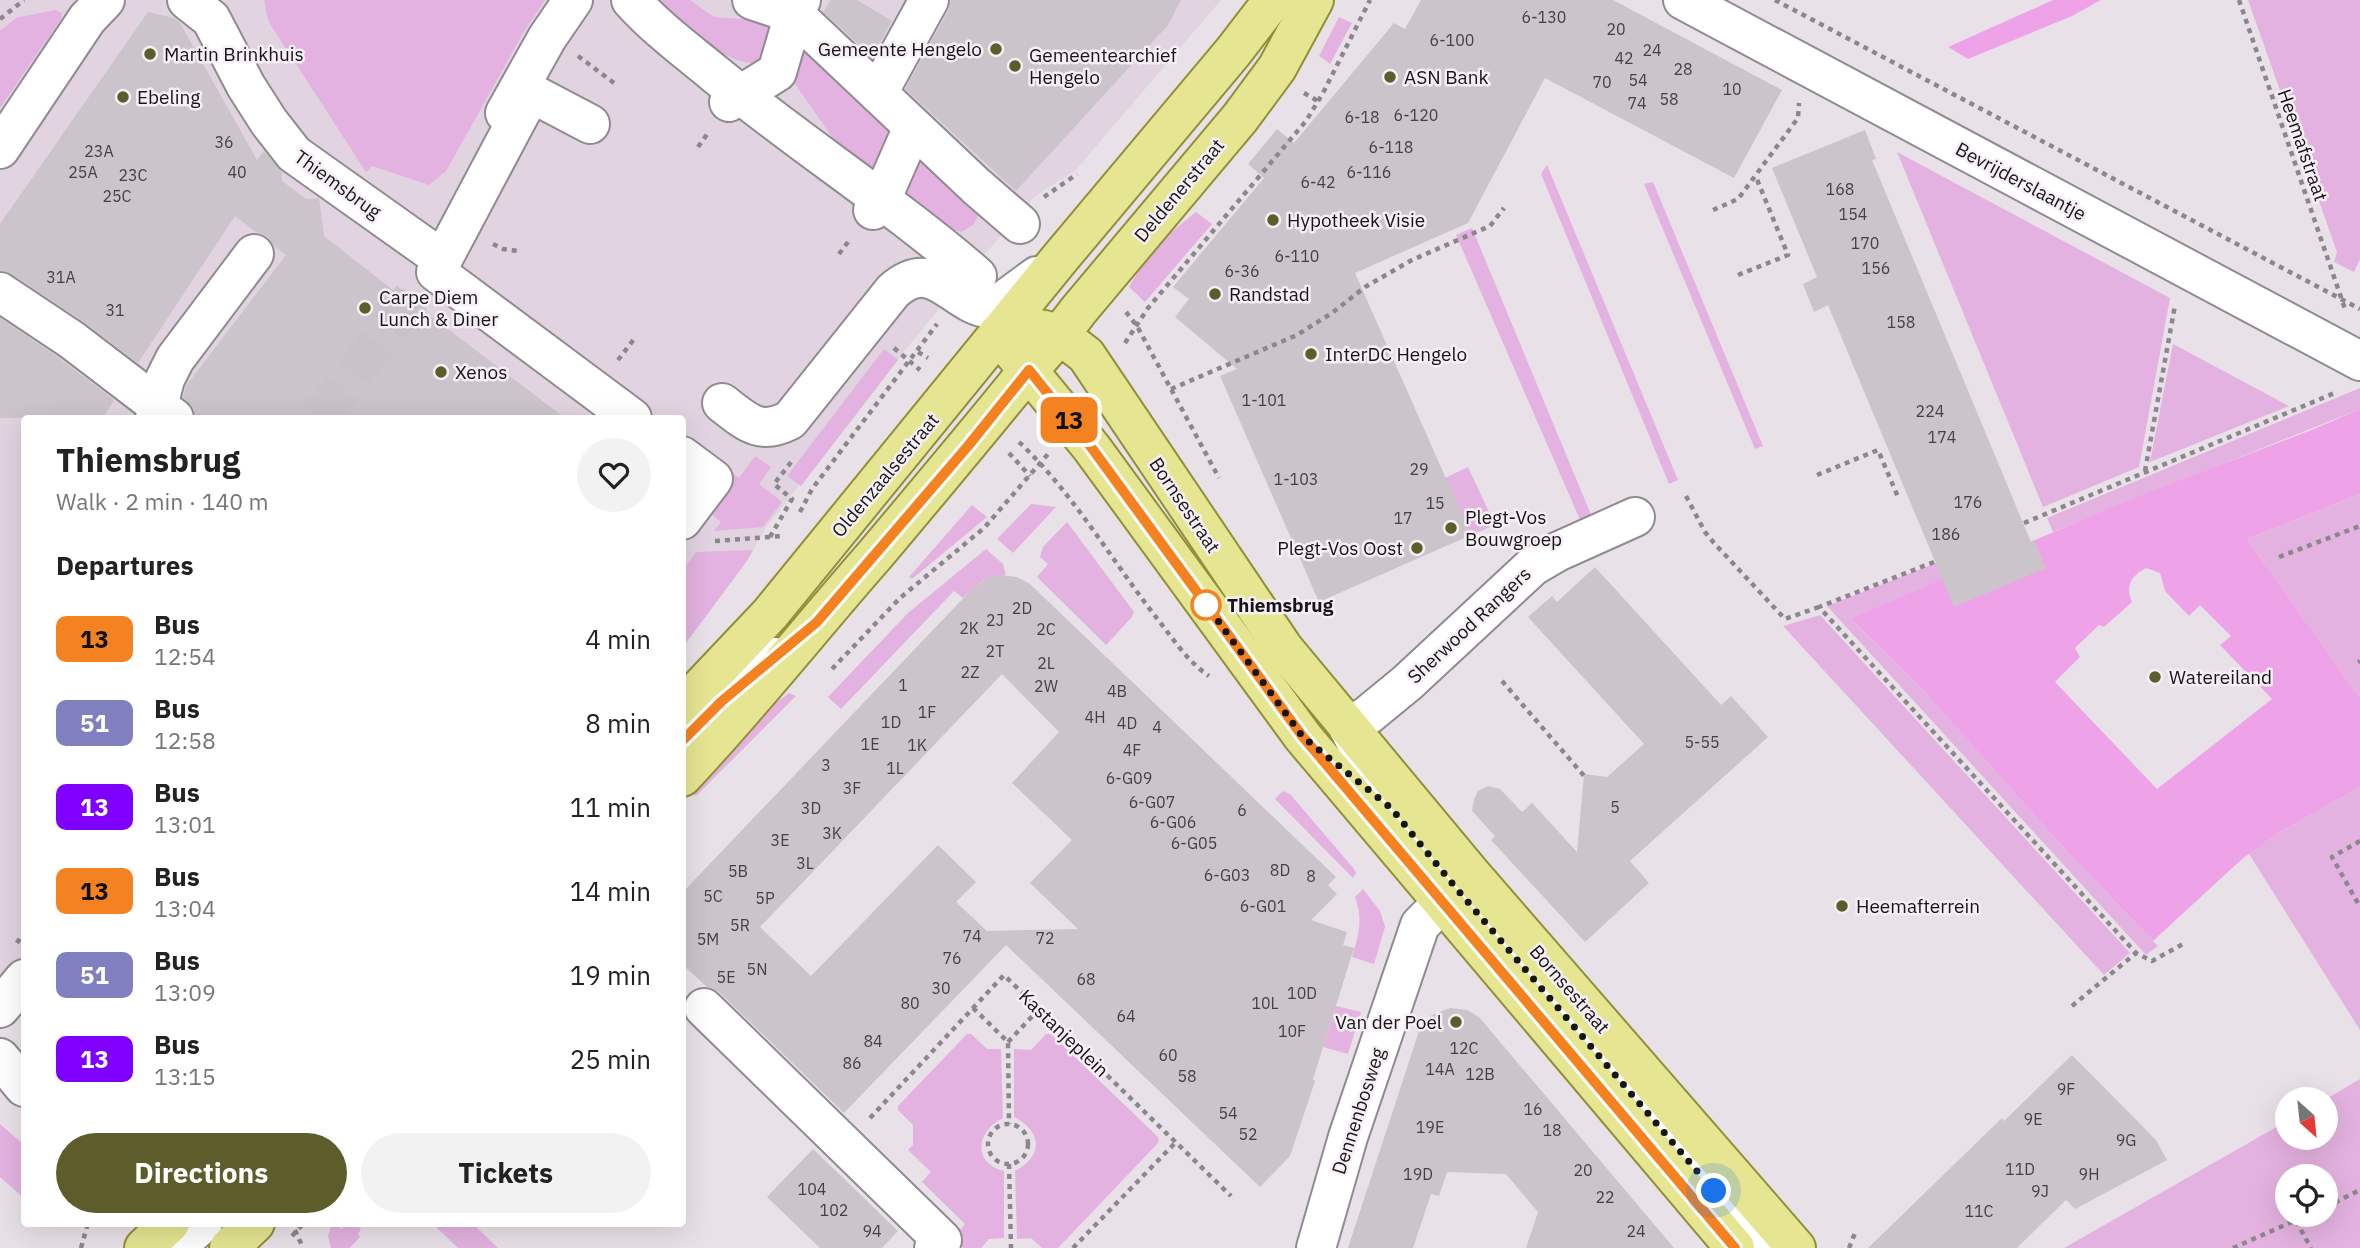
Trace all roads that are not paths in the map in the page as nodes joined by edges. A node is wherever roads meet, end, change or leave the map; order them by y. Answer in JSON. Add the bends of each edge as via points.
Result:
{"nodes":[{"id":1,"x":105,"y":0,"type":"edge"},
{"id":2,"x":187,"y":0,"type":"edge"},
{"id":3,"x":573,"y":0,"type":"edge"},
{"id":4,"x":631,"y":0,"type":"edge"},
{"id":5,"x":752,"y":0,"type":"edge"},
{"id":6,"x":1273,"y":0,"type":"edge"},
{"id":7,"x":1314,"y":0,"type":"edge"},
{"id":8,"x":1683,"y":0,"type":"edge"},
{"id":9,"x":924,"y":1,"type":"edge"},
{"id":10,"x":797,"y":7,"type":"edge"},
{"id":11,"x":878,"y":93,"type":"junction"},
{"id":12,"x":735,"y":99,"type":"junction"},
{"id":13,"x":590,"y":124,"type":"dead end"},
{"id":14,"x":913,"y":127,"type":"junction"},
{"id":15,"x":0,"y":149,"type":"edge"},
{"id":16,"x":877,"y":205,"type":"junction"},
{"id":17,"x":1020,"y":224,"type":"dead end"},
{"id":18,"x":254,"y":254,"type":"dead end"},
{"id":19,"x":1061,"y":257,"type":"junction"},
{"id":20,"x":422,"y":275,"type":"junction"},
{"id":21,"x":0,"y":292,"type":"edge"},
{"id":22,"x":969,"y":292,"type":"junction"},
{"id":23,"x":998,"y":334,"type":"junction"},
{"id":24,"x":1060,"y":335,"type":"junction"},
{"id":25,"x":1029,"y":370,"type":"junction"},
{"id":26,"x":2354,"y":374,"type":"edge"},
{"id":27,"x":722,"y":403,"type":"dead end"},
{"id":28,"x":162,"y":414,"type":"edge"},
{"id":29,"x":600,"y":415,"type":"edge"},
{"id":30,"x":628,"y":415,"type":"edge"},
{"id":31,"x":686,"y":459,"type":"edge"},
{"id":32,"x":1635,"y":517,"type":"dead end"},
{"id":33,"x":694,"y":531,"type":"edge"},
{"id":34,"x":770,"y":614,"type":"junction"},
{"id":35,"x":817,"y":622,"type":"junction"},
{"id":36,"x":739,"y":686,"type":"junction"},
{"id":37,"x":694,"y":716,"type":"edge"},
{"id":38,"x":1348,"y":727,"type":"junction"},
{"id":39,"x":1303,"y":737,"type":"junction"},
{"id":40,"x":686,"y":757,"type":"edge"},
{"id":41,"x":1391,"y":808,"type":"junction"},
{"id":42,"x":1456,"y":888,"type":"junction"},
{"id":43,"x":21,"y":983,"type":"edge"},
{"id":44,"x":0,"y":1008,"type":"edge"},
{"id":45,"x":704,"y":1009,"type":"dead end"},
{"id":46,"x":0,"y":1058,"type":"edge"},
{"id":47,"x":21,"y":1083,"type":"edge"},
{"id":48,"x":251,"y":1227,"type":"edge"},
{"id":49,"x":188,"y":1233,"type":"edge"},
{"id":50,"x":938,"y":1244,"type":"edge"},
{"id":51,"x":144,"y":1248,"type":"edge"},
{"id":52,"x":229,"y":1248,"type":"edge"},
{"id":53,"x":1316,"y":1248,"type":"edge"},
{"id":54,"x":1735,"y":1248,"type":"edge"},
{"id":55,"x":1764,"y":1248,"type":"edge"},
{"id":56,"x":1796,"y":1248,"type":"edge"}],
"edges":[{"from":1,"to":15,"type":"street"},
{"from":2,"to":20,"type":"street","name":"Thiemsbrug","via":[[211,19],[246,86],[294,154]]},
{"from":3,"to":20,"type":"street","via":[[547,37],[443,223]]},
{"from":4,"to":12,"type":"street"},
{"from":5,"to":10,"type":"street"},
{"from":6,"to":19,"type":"main road"},
{"from":7,"to":24,"type":"main road","name":"Deldenerstraat","via":[[1277,68],[1240,118]]},
{"from":8,"to":26,"type":"street","name":"Bevrijderslaantje","via":[[2182,266]]},
{"from":9,"to":11,"type":"street"},
{"from":10,"to":11,"type":"street"},
{"from":10,"to":12,"type":"street","via":[[777,72]]},
{"from":11,"to":14,"type":"street"},
{"from":12,"to":16,"type":"street"},
{"from":13,"to":30,"type":"street","via":[[531,93],[436,272]]},
{"from":14,"to":16,"type":"street"},
{"from":14,"to":17,"type":"street"},
{"from":16,"to":22,"type":"street"},
{"from":18,"to":28,"type":"street","via":[[175,359],[165,379]]},
{"from":19,"to":22,"type":"street","via":[[992,309]]},
{"from":19,"to":23,"type":"main road"},
{"from":20,"to":29,"type":"street","name":"Thiemsbrug"},
{"from":21,"to":28,"type":"street","via":[[72,340]]},
{"from":22,"to":23,"type":"street","name":"Bornsestraat"},
{"from":22,"to":27,"type":"street","via":[[936,280],[902,282],[790,420],[775,428],[759,428]]},
{"from":23,"to":24,"type":"main road","name":"Bornsestraat","via":[[1041,328]]},
{"from":23,"to":25,"type":"main road","name":"Bornsestraat"},
{"from":23,"to":34,"type":"main road","name":"Oldenzaalsestraat"},
{"from":24,"to":25,"type":"main road","name":"Deldenerstraat"},
{"from":24,"to":38,"type":"main road","name":"Bornsestraat","via":[[1086,355],[1284,649]]},
{"from":25,"to":35,"type":"main road","name":"Oldenzaalsestraat"},
{"from":25,"to":39,"type":"main road","name":"Bornsestraat"},
{"from":31,"to":33,"type":"street","via":[[713,479]]},
{"from":32,"to":38,"type":"street","name":"Sherwood Rangers","via":[[1533,566],[1407,683]]},
{"from":34,"to":36,"type":"street","name":"Oldenzaalsestraat"},
{"from":34,"to":37,"type":"main road","name":"Oldenzaalsestraat"},
{"from":35,"to":36,"type":"street","name":"Oldenzaalsestraat"},
{"from":35,"to":37,"type":"main road","name":"Oldenzaalsestraat"},
{"from":36,"to":37,"type":"street","name":"Oldenzaalsestraat"},
{"from":37,"to":40,"type":"main road","name":"Oldenzaalsestraat"},
{"from":38,"to":41,"type":"street","name":"Bornsestraat"},
{"from":38,"to":42,"type":"main road","name":"Bornsestraat"},
{"from":39,"to":41,"type":"street","name":"Bornsestraat"},
{"from":39,"to":42,"type":"main road","name":"Bornsestraat","via":[[1391,839]]},
{"from":41,"to":42,"type":"street","name":"Bornsestraat"},
{"from":42,"to":53,"type":"street","name":"Dennenbosweg","via":[[1420,925]]},
{"from":42,"to":54,"type":"main road","name":"Bornsestraat"},
{"from":42,"to":55,"type":"street","name":"Bornsestraat"},
{"from":42,"to":56,"type":"main road","name":"Bornsestraat","via":[[1651,1084]]},
{"from":43,"to":44,"type":"street"},
{"from":45,"to":50,"type":"street"},
{"from":46,"to":47,"type":"street"},
{"from":48,"to":52,"type":"main road"},
{"from":49,"to":51,"type":"main road"}]}
